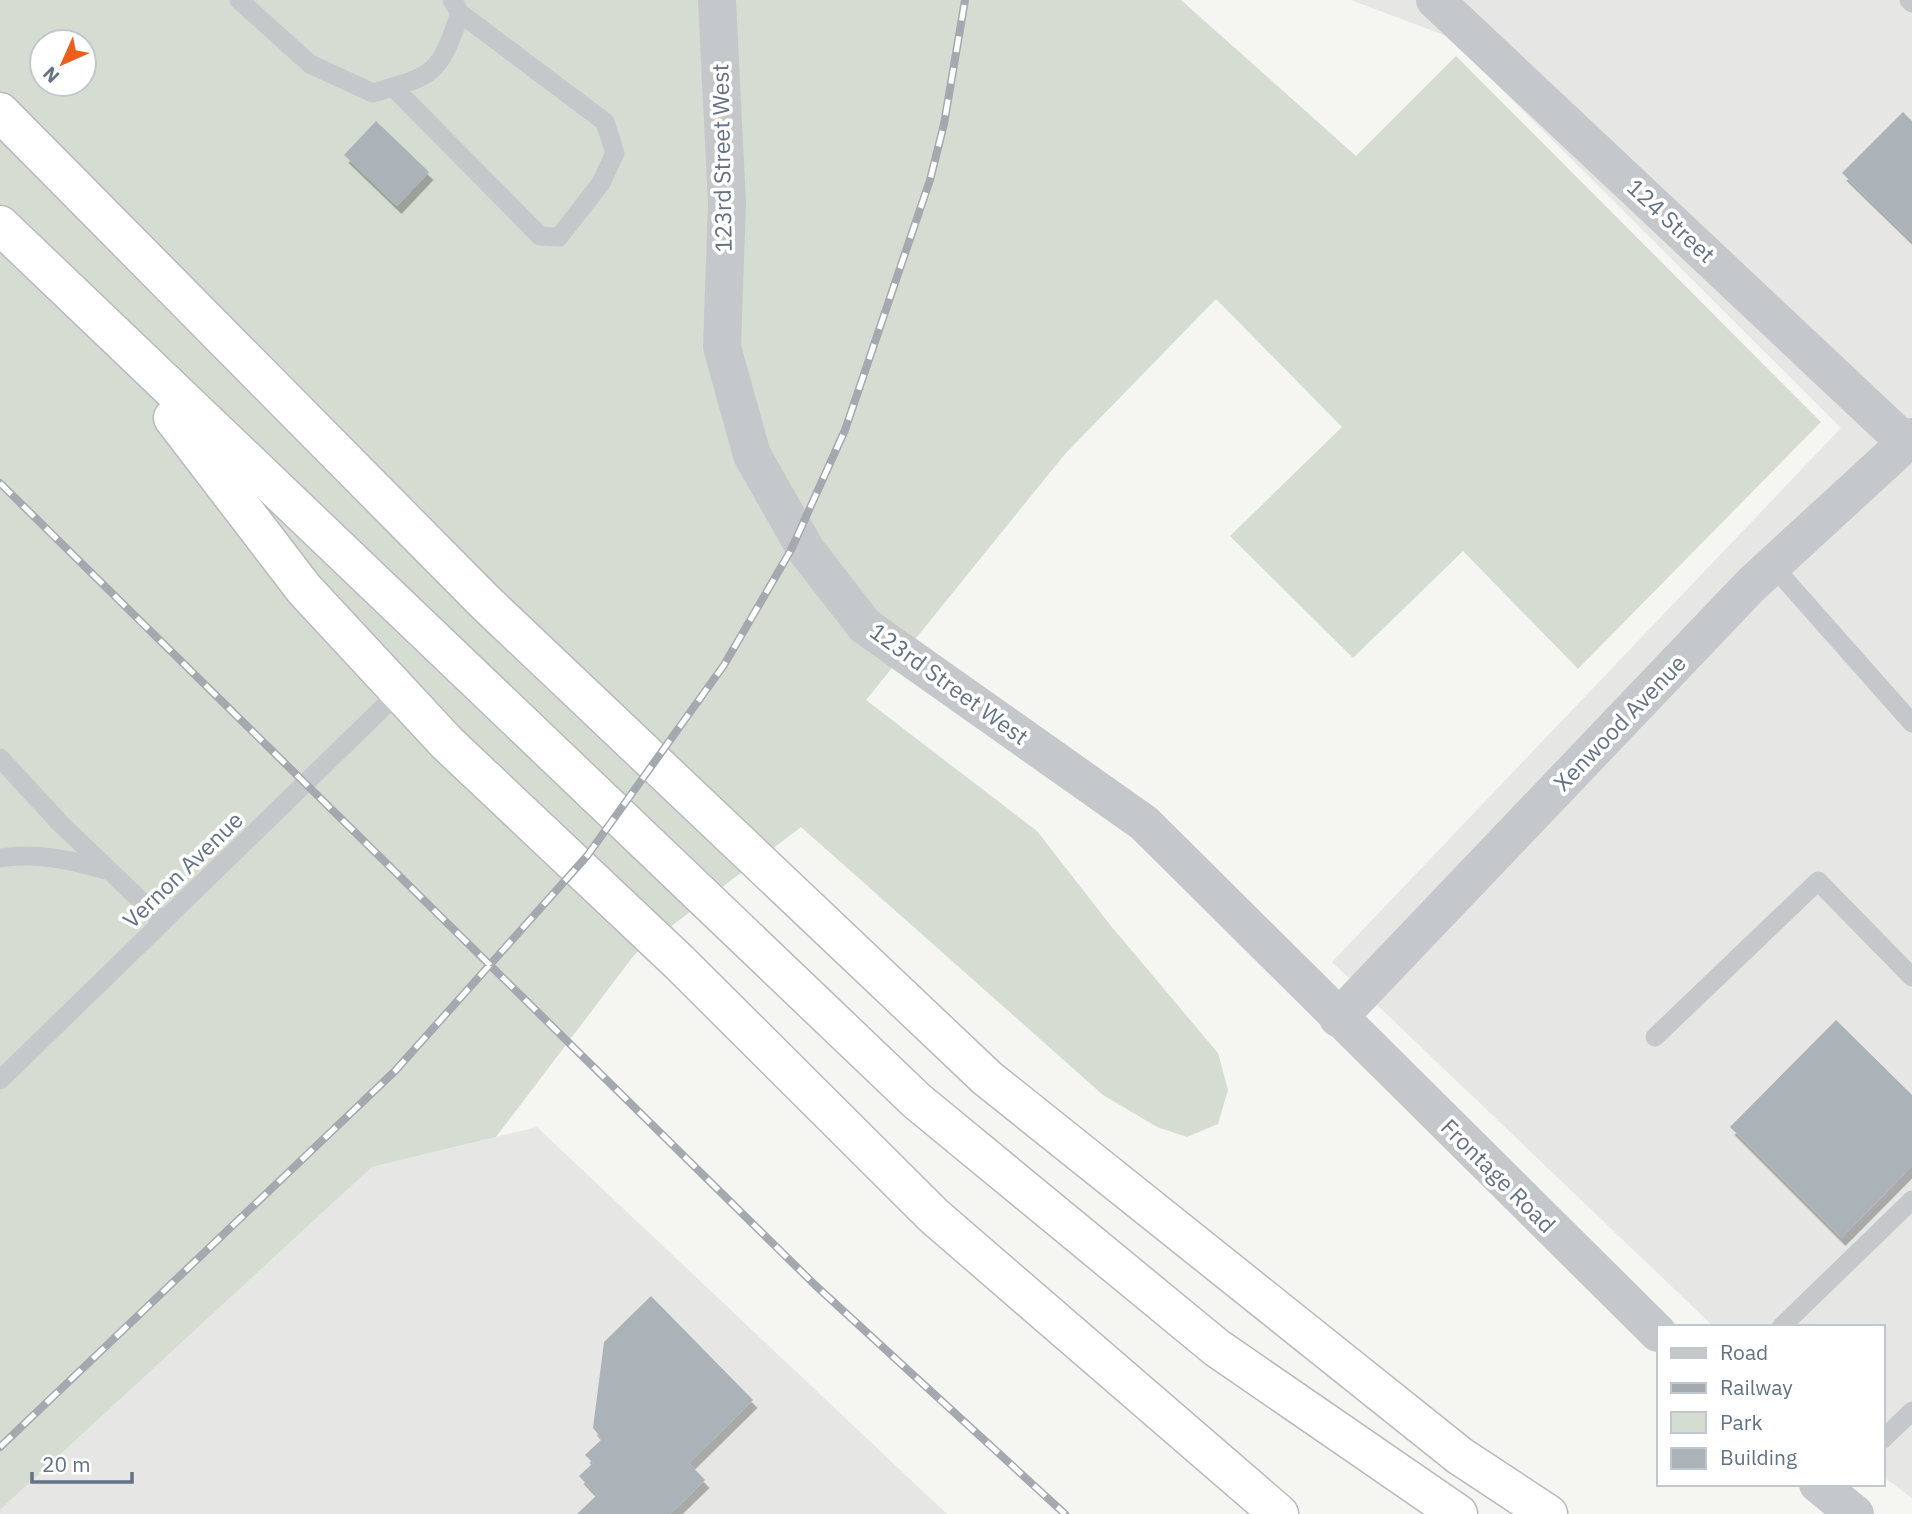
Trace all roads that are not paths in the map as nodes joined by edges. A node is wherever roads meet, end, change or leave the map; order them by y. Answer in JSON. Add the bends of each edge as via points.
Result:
{"nodes":[{"id":1,"x":239,"y":0,"type":"edge"},
{"id":2,"x":717,"y":0,"type":"edge"},
{"id":3,"x":1435,"y":0,"type":"edge"},
{"id":4,"x":456,"y":6,"type":"edge"},
{"id":5,"x":393,"y":87,"type":"junction"},
{"id":6,"x":0,"y":112,"type":"edge"},
{"id":7,"x":0,"y":225,"type":"edge"},
{"id":8,"x":98,"y":318,"type":"junction"},
{"id":9,"x":1909,"y":440,"type":"edge"},
{"id":10,"x":1773,"y":566,"type":"junction"},
{"id":11,"x":398,"y":693,"type":"junction"},
{"id":12,"x":1912,"y":723,"type":"edge"},
{"id":13,"x":0,"y":758,"type":"edge"},
{"id":14,"x":0,"y":858,"type":"edge"},
{"id":15,"x":110,"y":871,"type":"junction"},
{"id":16,"x":163,"y":922,"type":"junction"},
{"id":17,"x":1912,"y":977,"type":"edge"},
{"id":18,"x":1338,"y":1018,"type":"junction"},
{"id":19,"x":1655,"y":1037,"type":"dead end"},
{"id":20,"x":0,"y":1080,"type":"edge"},
{"id":21,"x":1912,"y":1200,"type":"edge"},
{"id":22,"x":1783,"y":1325,"type":"edge"},
{"id":23,"x":1657,"y":1332,"type":"edge"},
{"id":24,"x":1912,"y":1411,"type":"edge"},
{"id":25,"x":1884,"y":1438,"type":"edge"},
{"id":26,"x":1279,"y":1514,"type":"edge"},
{"id":27,"x":1458,"y":1514,"type":"edge"},
{"id":28,"x":1548,"y":1514,"type":"edge"}],
"edges":[{"from":1,"to":5,"type":"lane","via":[[310,64],[373,93]]},
{"from":2,"to":18,"type":"street","name":"123rd Street West","via":[[727,203],[722,347],[752,455],[806,550],[865,626],[1144,823]]},
{"from":3,"to":9,"type":"street","name":"124 Street"},
{"from":4,"to":5,"type":"lane","via":[[446,55],[422,78]]},
{"from":4,"to":5,"type":"lane","via":[[605,122],[614,153],[601,183],[559,237],[540,236]]},
{"from":6,"to":28,"type":"highway","via":[[485,602],[987,1078],[1460,1456]]},
{"from":7,"to":8,"type":"highway"},
{"from":8,"to":11,"type":"highway","via":[[304,589]]},
{"from":8,"to":27,"type":"highway","via":[[916,1101],[1217,1348]]},
{"from":9,"to":10,"type":"street","name":"Xenwood Avenue"},
{"from":10,"to":12,"type":"lane"},
{"from":10,"to":18,"type":"street","name":"Xenwood Avenue"},
{"from":11,"to":16,"type":"lane","name":"Vernon Avenue"},
{"from":11,"to":26,"type":"highway","via":[[679,962],[934,1216]]},
{"from":13,"to":15,"type":"lane"},
{"from":14,"to":15,"type":"lane","via":[[65,858]]},
{"from":15,"to":16,"type":"lane"},
{"from":16,"to":20,"type":"lane","name":"Vernon Avenue"},
{"from":17,"to":19,"type":"lane","via":[[1818,881]]},
{"from":18,"to":23,"type":"street","name":"Frontage Road"},
{"from":21,"to":22,"type":"lane"},
{"from":24,"to":25,"type":"lane"}]}
